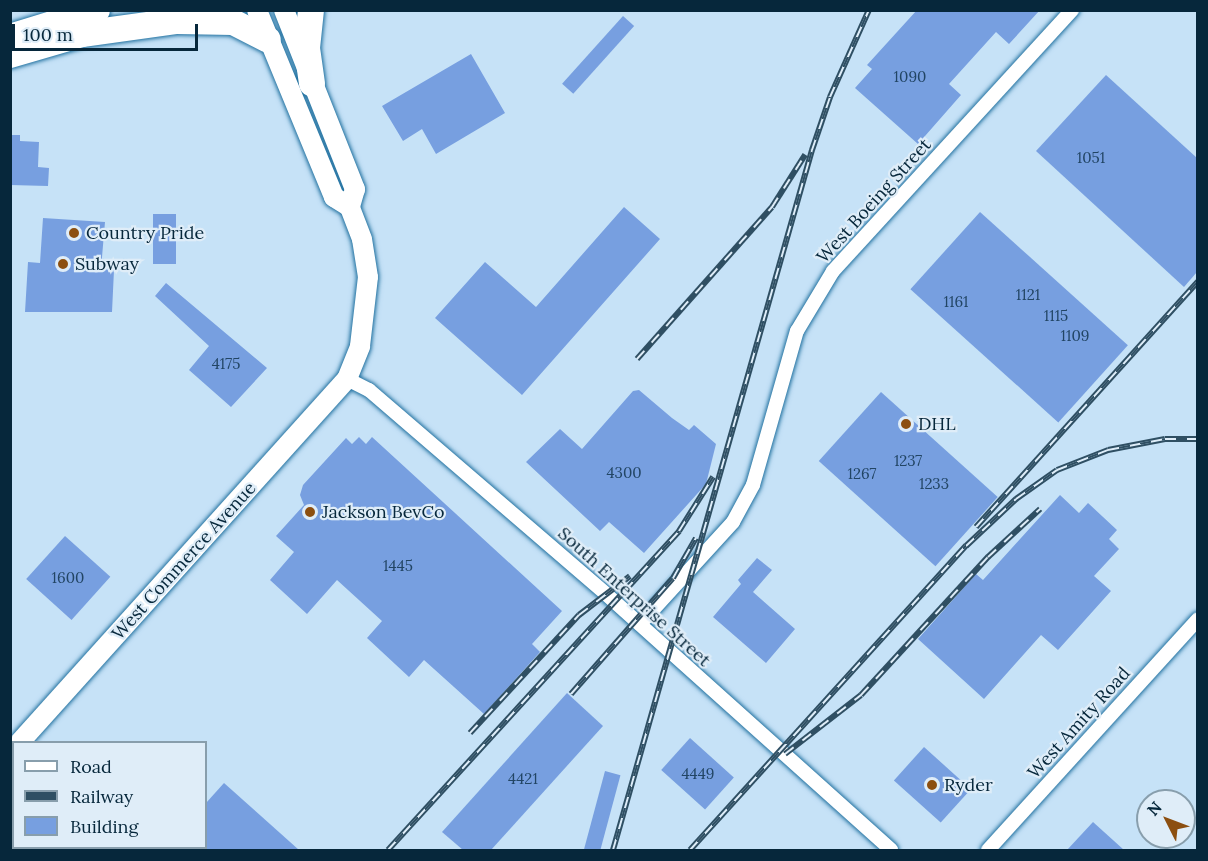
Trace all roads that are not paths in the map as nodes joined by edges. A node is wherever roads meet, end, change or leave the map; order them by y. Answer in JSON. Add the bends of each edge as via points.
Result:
{"nodes":[{"id":1,"x":96,"y":10,"type":"edge"},
{"id":2,"x":257,"y":10,"type":"edge"},
{"id":3,"x":284,"y":10,"type":"edge"},
{"id":4,"x":311,"y":10,"type":"edge"},
{"id":5,"x":1072,"y":10,"type":"edge"},
{"id":6,"x":10,"y":37,"type":"edge"},
{"id":7,"x":268,"y":40,"type":"junction"},
{"id":8,"x":10,"y":55,"type":"edge"},
{"id":9,"x":312,"y":84,"type":"junction"},
{"id":10,"x":350,"y":207,"type":"junction"},
{"id":11,"x":347,"y":378,"type":"junction"},
{"id":12,"x":1197,"y":620,"type":"edge"},
{"id":13,"x":639,"y":624,"type":"junction"},
{"id":14,"x":21,"y":741,"type":"edge"},
{"id":15,"x":891,"y":850,"type":"edge"},
{"id":16,"x":988,"y":850,"type":"edge"}],
"edges":[{"from":1,"to":6,"type":"highway"},
{"from":2,"to":7,"type":"street"},
{"from":3,"to":9,"type":"street"},
{"from":4,"to":9,"type":"highway","via":[[307,48]]},
{"from":5,"to":13,"type":"street","name":"West Boeing Street","via":[[833,271],[797,331],[753,485],[733,522]]},
{"from":7,"to":8,"type":"highway","via":[[233,22],[177,21],[82,34]]},
{"from":7,"to":10,"type":"street","via":[[334,197]]},
{"from":9,"to":10,"type":"street","via":[[356,189]]},
{"from":10,"to":11,"type":"street","name":"West Commerce Avenue","via":[[362,239],[368,277],[360,346]]},
{"from":11,"to":13,"type":"street","name":"South Enterprise Street","via":[[369,390]]},
{"from":11,"to":14,"type":"street","name":"West Commerce Avenue"},
{"from":12,"to":16,"type":"street","name":"West Amity Road"},
{"from":13,"to":15,"type":"street","name":"South Enterprise Street"}]}
